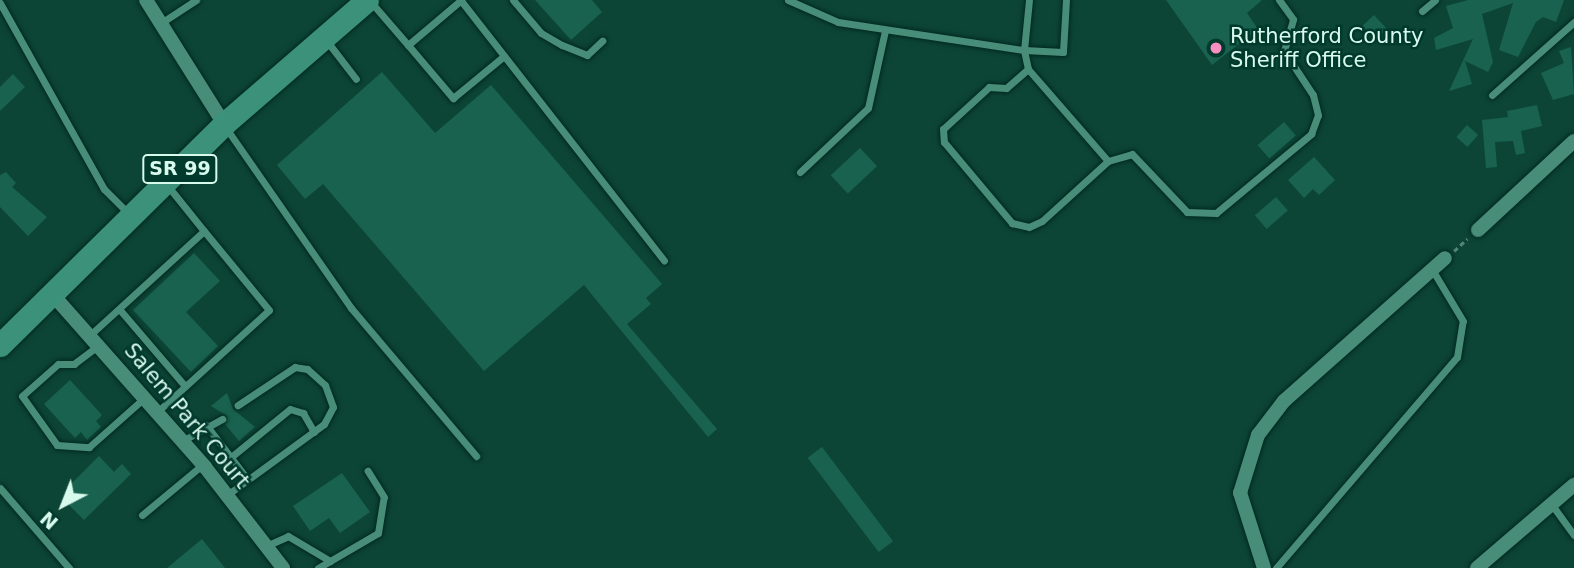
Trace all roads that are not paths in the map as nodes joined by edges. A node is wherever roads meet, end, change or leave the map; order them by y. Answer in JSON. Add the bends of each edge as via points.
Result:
{"nodes":[{"id":1,"x":146,"y":0,"type":"edge"},
{"id":2,"x":196,"y":0,"type":"edge"},
{"id":3,"x":368,"y":0,"type":"edge"},
{"id":4,"x":513,"y":0,"type":"edge"},
{"id":5,"x":788,"y":0,"type":"edge"},
{"id":6,"x":1029,"y":0,"type":"edge"},
{"id":7,"x":1066,"y":0,"type":"edge"},
{"id":8,"x":1279,"y":0,"type":"edge"},
{"id":9,"x":1435,"y":0,"type":"edge"},
{"id":10,"x":462,"y":1,"type":"edge"},
{"id":11,"x":0,"y":4,"type":"edge"},
{"id":12,"x":1422,"y":11,"type":"dead end"},
{"id":13,"x":1574,"y":22,"type":"edge"},
{"id":14,"x":161,"y":23,"type":"junction"},
{"id":15,"x":885,"y":31,"type":"junction"},
{"id":16,"x":324,"y":37,"type":"junction"},
{"id":17,"x":602,"y":41,"type":"dead end"},
{"id":18,"x":408,"y":45,"type":"junction"},
{"id":19,"x":1024,"y":50,"type":"junction"},
{"id":20,"x":504,"y":56,"type":"junction"},
{"id":21,"x":1028,"y":69,"type":"junction"},
{"id":22,"x":356,"y":79,"type":"dead end"},
{"id":23,"x":1492,"y":95,"type":"dead end"},
{"id":24,"x":224,"y":124,"type":"junction"},
{"id":25,"x":1574,"y":141,"type":"edge"},
{"id":26,"x":1108,"y":161,"type":"junction"},
{"id":27,"x":800,"y":172,"type":"dead end"},
{"id":28,"x":166,"y":184,"type":"junction"},
{"id":29,"x":133,"y":219,"type":"junction"},
{"id":30,"x":1478,"y":230,"type":"road end"},
{"id":31,"x":204,"y":231,"type":"junction"},
{"id":32,"x":1445,"y":258,"type":"road end"},
{"id":33,"x":664,"y":261,"type":"dead end"},
{"id":34,"x":1433,"y":271,"type":"junction"},
{"id":35,"x":53,"y":295,"type":"junction"},
{"id":36,"x":120,"y":310,"type":"junction"},
{"id":37,"x":94,"y":340,"type":"junction"},
{"id":38,"x":0,"y":345,"type":"edge"},
{"id":39,"x":185,"y":386,"type":"junction"},
{"id":40,"x":145,"y":398,"type":"junction"},
{"id":41,"x":238,"y":405,"type":"dead end"},
{"id":42,"x":157,"y":412,"type":"junction"},
{"id":43,"x":222,"y":419,"type":"dead end"},
{"id":44,"x":206,"y":425,"type":"junction"},
{"id":45,"x":314,"y":432,"type":"junction"},
{"id":46,"x":182,"y":441,"type":"junction"},
{"id":47,"x":476,"y":456,"type":"dead end"},
{"id":48,"x":231,"y":457,"type":"junction"},
{"id":49,"x":203,"y":464,"type":"junction"},
{"id":50,"x":368,"y":471,"type":"dead end"},
{"id":51,"x":248,"y":480,"type":"junction"},
{"id":52,"x":1574,"y":485,"type":"edge"},
{"id":53,"x":0,"y":488,"type":"edge"},
{"id":54,"x":227,"y":495,"type":"junction"},
{"id":55,"x":1552,"y":504,"type":"junction"},
{"id":56,"x":142,"y":516,"type":"dead end"},
{"id":57,"x":1574,"y":535,"type":"edge"},
{"id":58,"x":266,"y":546,"type":"junction"},
{"id":59,"x":330,"y":561,"type":"junction"},
{"id":60,"x":68,"y":568,"type":"edge"},
{"id":61,"x":283,"y":568,"type":"edge"},
{"id":62,"x":318,"y":568,"type":"edge"},
{"id":63,"x":1264,"y":568,"type":"edge"},
{"id":64,"x":1276,"y":568,"type":"edge"},
{"id":65,"x":1476,"y":568,"type":"edge"}],
"edges":[{"from":1,"to":14,"type":"street"},
{"from":2,"to":14,"type":"lane"},
{"from":3,"to":16,"type":"main road","number":"SR 99"},
{"from":3,"to":18,"type":"lane"},
{"from":4,"to":17,"type":"lane","via":[[541,33],[562,45],[587,55]]},
{"from":5,"to":15,"type":"lane","via":[[807,13]]},
{"from":6,"to":19,"type":"lane"},
{"from":7,"to":19,"type":"lane","via":[[1063,52]]},
{"from":8,"to":26,"type":"lane","via":[[1293,19],[1284,51],[1313,95],[1318,115],[1311,134],[1253,185],[1203,216],[1187,212],[1132,154]]},
{"from":9,"to":12,"type":"lane"},
{"from":10,"to":18,"type":"lane"},
{"from":10,"to":20,"type":"lane"},
{"from":11,"to":29,"type":"lane","via":[[104,189]]},
{"from":13,"to":23,"type":"lane"},
{"from":14,"to":24,"type":"street"},
{"from":15,"to":19,"type":"lane"},
{"from":15,"to":27,"type":"lane","via":[[868,108]]},
{"from":16,"to":22,"type":"lane"},
{"from":16,"to":24,"type":"main road","number":"SR 99"},
{"from":18,"to":20,"type":"lane","via":[[453,98]]},
{"from":19,"to":21,"type":"lane"},
{"from":20,"to":33,"type":"lane"},
{"from":21,"to":26,"type":"lane"},
{"from":21,"to":26,"type":"lane","via":[[1006,88],[989,87],[943,129],[944,142],[996,208],[1012,223],[1029,227]]},
{"from":24,"to":28,"type":"main road","number":"SR 99"},
{"from":24,"to":47,"type":"lane","via":[[351,308]]},
{"from":25,"to":30,"type":"street"},
{"from":28,"to":29,"type":"main road","number":"SR 99"},
{"from":28,"to":31,"type":"lane"},
{"from":29,"to":35,"type":"main road","number":"SR 99"},
{"from":31,"to":36,"type":"lane"},
{"from":31,"to":39,"type":"lane","via":[[269,310]]},
{"from":32,"to":34,"type":"street"},
{"from":34,"to":63,"type":"street","via":[[1284,401],[1258,435],[1240,493]]},
{"from":34,"to":64,"type":"lane","via":[[1463,321],[1457,358]]},
{"from":35,"to":37,"type":"street","name":"Salem Park Court"},
{"from":35,"to":38,"type":"main road","number":"SR 99"},
{"from":36,"to":37,"type":"lane"},
{"from":36,"to":39,"type":"lane"},
{"from":37,"to":40,"type":"street","name":"Salem Park Court"},
{"from":37,"to":40,"type":"lane","via":[[74,364],[58,364],[22,396],[57,445],[89,447]]},
{"from":39,"to":42,"type":"lane"},
{"from":40,"to":42,"type":"street","name":"Salem Park Court"},
{"from":41,"to":45,"type":"lane","via":[[285,370],[307,369],[332,397],[328,416]]},
{"from":42,"to":46,"type":"street","name":"Salem Park Court"},
{"from":43,"to":44,"type":"lane"},
{"from":44,"to":46,"type":"lane"},
{"from":44,"to":48,"type":"lane"},
{"from":45,"to":48,"type":"lane","via":[[309,421],[290,409]]},
{"from":45,"to":51,"type":"lane"},
{"from":46,"to":49,"type":"street","name":"Salem Park Court"},
{"from":48,"to":51,"type":"lane"},
{"from":49,"to":54,"type":"street","name":"Salem Park Court"},
{"from":49,"to":56,"type":"lane"},
{"from":50,"to":59,"type":"lane","via":[[384,497],[378,533]]},
{"from":51,"to":54,"type":"lane"},
{"from":52,"to":55,"type":"street"},
{"from":53,"to":60,"type":"lane"},
{"from":54,"to":58,"type":"street","name":"Salem Park Court"},
{"from":55,"to":57,"type":"lane"},
{"from":55,"to":65,"type":"street"},
{"from":58,"to":59,"type":"lane","via":[[288,536]]},
{"from":58,"to":61,"type":"street","name":"Salem Park Court"},
{"from":59,"to":62,"type":"lane"}]}
